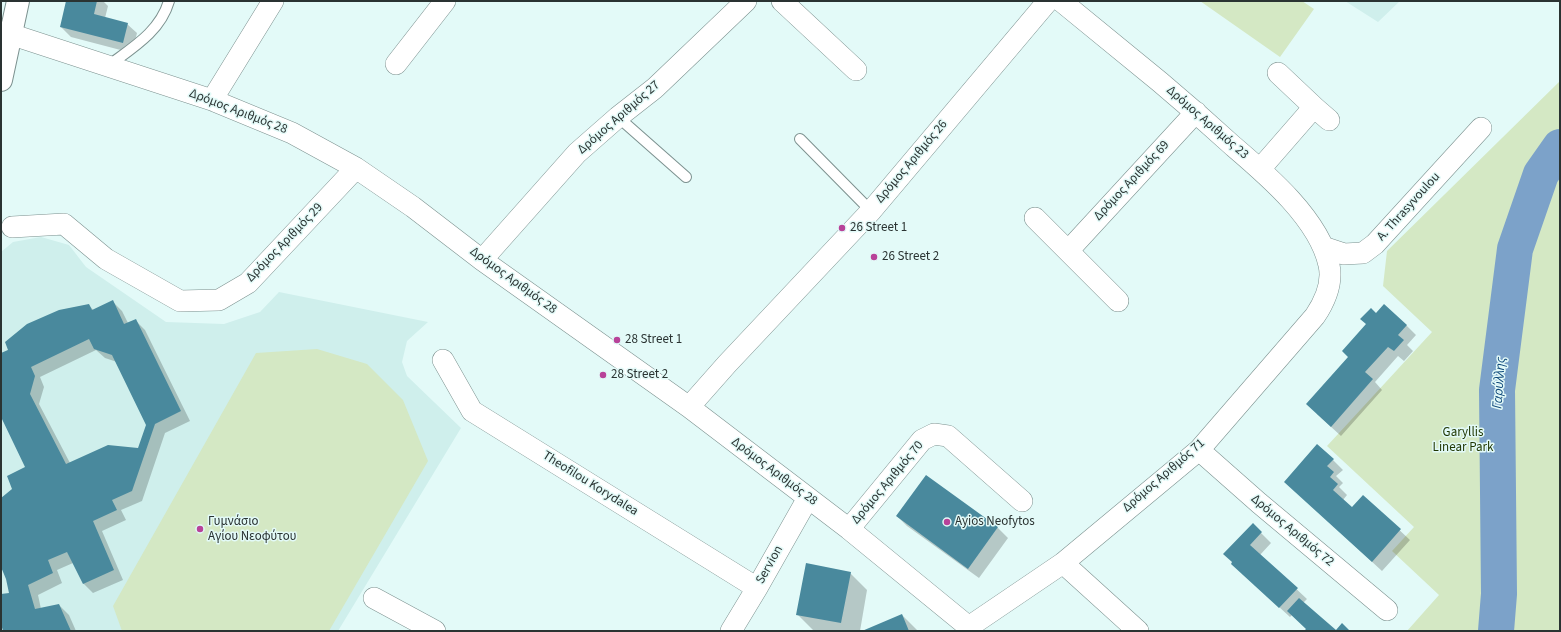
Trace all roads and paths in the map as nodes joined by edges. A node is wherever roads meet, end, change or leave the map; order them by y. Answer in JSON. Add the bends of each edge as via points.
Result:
{"nodes":[{"id":1,"x":18,"y":1,"type":"edge"},
{"id":2,"x":169,"y":1,"type":"edge"},
{"id":3,"x":273,"y":1,"type":"edge"},
{"id":4,"x":445,"y":1,"type":"edge"},
{"id":5,"x":746,"y":1,"type":"edge"},
{"id":6,"x":782,"y":1,"type":"edge"},
{"id":7,"x":1048,"y":1,"type":"edge"},
{"id":8,"x":1062,"y":1,"type":"edge"},
{"id":9,"x":5,"y":33,"type":"edge"},
{"id":10,"x":396,"y":64,"type":"dead end"},
{"id":11,"x":108,"y":66,"type":"junction"},
{"id":12,"x":856,"y":70,"type":"dead end"},
{"id":13,"x":1278,"y":73,"type":"dead end"},
{"id":14,"x":1,"y":80,"type":"edge"},
{"id":15,"x":212,"y":100,"type":"junction"},
{"id":16,"x":1196,"y":112,"type":"junction"},
{"id":17,"x":618,"y":116,"type":"junction"},
{"id":18,"x":1481,"y":128,"type":"dead end"},
{"id":19,"x":800,"y":139,"type":"dead end"},
{"id":20,"x":356,"y":168,"type":"junction"},
{"id":21,"x":1260,"y":169,"type":"junction"},
{"id":22,"x":686,"y":177,"type":"dead end"},
{"id":23,"x":871,"y":211,"type":"junction"},
{"id":24,"x":1035,"y":218,"type":"dead end"},
{"id":25,"x":12,"y":227,"type":"dead end"},
{"id":26,"x":1068,"y":251,"type":"junction"},
{"id":27,"x":1326,"y":256,"type":"junction"},
{"id":28,"x":482,"y":260,"type":"junction"},
{"id":29,"x":1118,"y":301,"type":"dead end"},
{"id":30,"x":443,"y":360,"type":"dead end"},
{"id":31,"x":689,"y":407,"type":"junction"},
{"id":32,"x":1198,"y":450,"type":"junction"},
{"id":33,"x":808,"y":498,"type":"junction"},
{"id":34,"x":1022,"y":501,"type":"dead end"},
{"id":35,"x":849,"y":529,"type":"junction"},
{"id":36,"x":1063,"y":563,"type":"junction"},
{"id":37,"x":757,"y":588,"type":"junction"},
{"id":38,"x":374,"y":598,"type":"dead end"},
{"id":39,"x":1387,"y":610,"type":"dead end"},
{"id":40,"x":969,"y":629,"type":"edge"},
{"id":41,"x":435,"y":631,"type":"edge"},
{"id":42,"x":731,"y":631,"type":"edge"},
{"id":43,"x":1138,"y":631,"type":"edge"}],
"edges":[{"from":1,"to":9,"type":"main road"},
{"from":2,"to":11,"type":"lane","via":[[159,22],[146,39]]},
{"from":3,"to":15,"type":"street"},
{"from":4,"to":10,"type":"street"},
{"from":5,"to":17,"type":"street","name":"Δρόμος Αριθμός 27","via":[[655,88]]},
{"from":6,"to":12,"type":"street"},
{"from":7,"to":23,"type":"street","name":"Δρόμος Αριθμός 26"},
{"from":8,"to":16,"type":"street","name":"Δρόμος Αριθμός 23"},
{"from":9,"to":11,"type":"street","name":"Δρόμος Αριθμός 28"},
{"from":9,"to":14,"type":"main road"},
{"from":11,"to":15,"type":"street","name":"Δρόμος Αριθμός 28"},
{"from":13,"to":21,"type":"street","via":[[1321,113]]},
{"from":15,"to":20,"type":"street","name":"Δρόμος Αριθμός 28","via":[[292,133]]},
{"from":16,"to":21,"type":"street","name":"Δρόμος Αριθμός 23"},
{"from":16,"to":26,"type":"street","name":"Δρόμος Αριθμός 69"},
{"from":17,"to":22,"type":"lane"},
{"from":17,"to":28,"type":"street","name":"Δρόμος Αριθμός 27","via":[[577,153]]},
{"from":18,"to":27,"type":"street","name":"A. Thrasyvoulou","via":[[1375,244],[1363,253]]},
{"from":19,"to":23,"type":"lane"},
{"from":20,"to":25,"type":"street","name":"Δρόμος Αριθμός 29","via":[[248,283],[219,300],[180,301],[106,259],[64,224]]},
{"from":20,"to":28,"type":"street","name":"Δρόμος Αριθμός 28","via":[[413,207]]},
{"from":21,"to":27,"type":"street","name":"Δρόμος Αριθμός 23","via":[[1303,215]]},
{"from":23,"to":31,"type":"street","name":"Δρόμος Αριθμός 26"},
{"from":24,"to":26,"type":"street"},
{"from":26,"to":29,"type":"street"},
{"from":27,"to":32,"type":"street","name":"Δρόμος Αριθμός 71","via":[[1329,284],[1327,296],[1321,307]]},
{"from":28,"to":31,"type":"street","name":"Δρόμος Αριθμός 28"},
{"from":30,"to":37,"type":"street","name":"Theofilou Korydalea","via":[[472,411]]},
{"from":31,"to":33,"type":"street","name":"Δρόμος Αριθμός 28"},
{"from":32,"to":36,"type":"street","name":"Δρόμος Αριθμός 71"},
{"from":32,"to":39,"type":"street","name":"Δρόμος Αριθμός 72"},
{"from":33,"to":35,"type":"street","name":"Δρόμος Αριθμός 28"},
{"from":33,"to":37,"type":"street","name":"Servion"},
{"from":34,"to":35,"type":"street","name":"Δρόμος Αριθμός 70","via":[[948,436],[934,434],[922,440]]},
{"from":35,"to":40,"type":"street","name":"Δρόμος Αριθμός 28"},
{"from":36,"to":40,"type":"street","name":"Δρόμος Αριθμός 71"},
{"from":36,"to":43,"type":"street"},
{"from":37,"to":42,"type":"street","name":"Servion"},
{"from":38,"to":41,"type":"street"}]}
